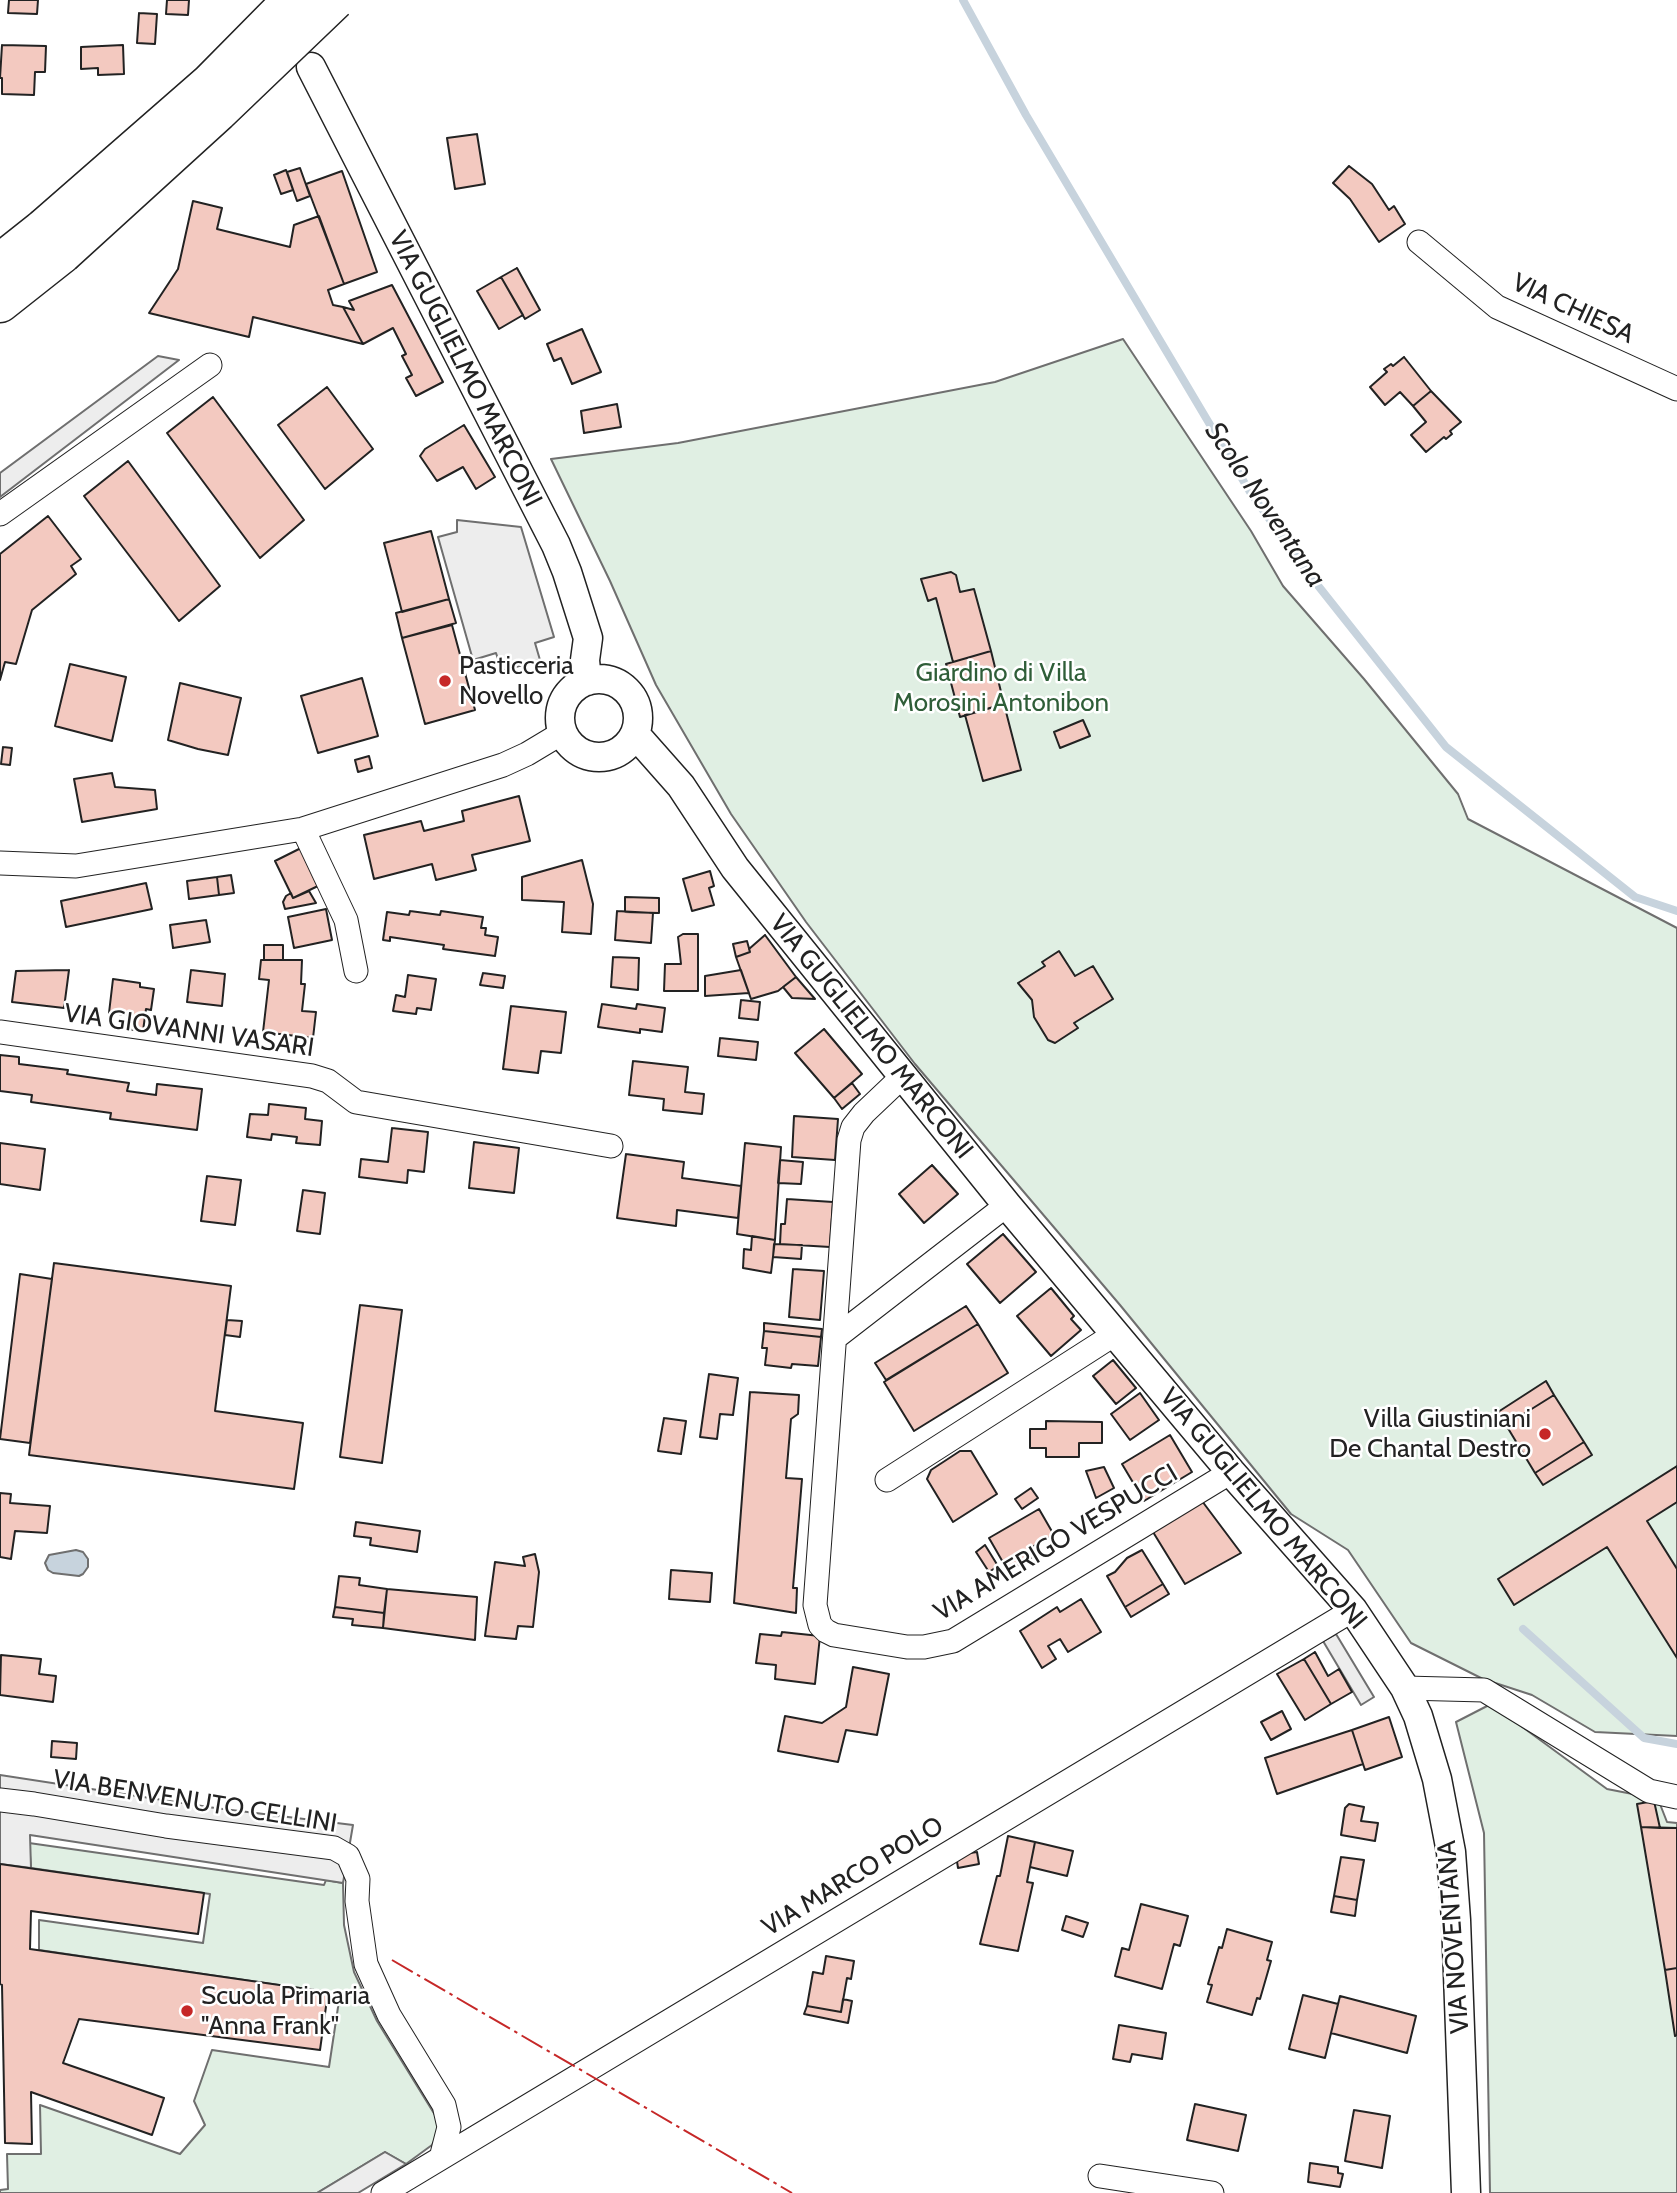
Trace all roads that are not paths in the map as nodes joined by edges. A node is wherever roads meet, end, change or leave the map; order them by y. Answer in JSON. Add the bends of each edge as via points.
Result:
{"nodes":[{"id":1,"x":292,"y":0,"type":"edge"},
{"id":2,"x":335,"y":0,"type":"edge"},
{"id":3,"x":310,"y":66,"type":"dead end"},
{"id":4,"x":53,"y":241,"type":"junction"},
{"id":5,"x":1419,"y":242,"type":"dead end"},
{"id":6,"x":0,"y":263,"type":"edge"},
{"id":7,"x":0,"y":303,"type":"edge"},
{"id":8,"x":210,"y":365,"type":"dead end"},
{"id":9,"x":1677,"y":389,"type":"edge"},
{"id":10,"x":0,"y":514,"type":"edge"},
{"id":11,"x":587,"y":681,"type":"junction"},
{"id":12,"x":562,"y":733,"type":"junction"},
{"id":13,"x":635,"y":734,"type":"junction"},
{"id":14,"x":303,"y":829,"type":"junction"},
{"id":15,"x":0,"y":863,"type":"edge"},
{"id":16,"x":356,"y":971,"type":"dead end"},
{"id":17,"x":0,"y":1032,"type":"edge"},
{"id":18,"x":903,"y":1076,"type":"junction"},
{"id":19,"x":611,"y":1146,"type":"dead end"},
{"id":20,"x":1007,"y":1205,"type":"junction"},
{"id":21,"x":1115,"y":1334,"type":"junction"},
{"id":22,"x":835,"y":1338,"type":"junction"},
{"id":23,"x":1231,"y":1472,"type":"junction"},
{"id":24,"x":887,"y":1480,"type":"dead end"},
{"id":25,"x":1353,"y":1610,"type":"junction"},
{"id":26,"x":1405,"y":1688,"type":"junction"},
{"id":27,"x":1677,"y":1797,"type":"edge"},
{"id":28,"x":0,"y":1800,"type":"edge"},
{"id":29,"x":441,"y":2158,"type":"junction"},
{"id":30,"x":1100,"y":2176,"type":"dead end"},
{"id":31,"x":383,"y":2193,"type":"edge"},
{"id":32,"x":1212,"y":2193,"type":"edge"},
{"id":33,"x":1466,"y":2193,"type":"edge"}],
"edges":[{"from":1,"to":4,"type":"highway","bridge":true},
{"from":2,"to":4,"type":"highway","bridge":true,"via":[[227,103]]},
{"from":3,"to":11,"type":"street","name":"VIA GUGLIELMO MARCONI","via":[[556,545],[588,638]]},
{"from":4,"to":6,"type":"highway"},
{"from":4,"to":7,"type":"highway"},
{"from":5,"to":9,"type":"street","name":"VIA CHIESA","via":[[1497,307]]},
{"from":8,"to":10,"type":"street"},
{"from":11,"to":12,"type":"street","via":[[576,686],[561,707]]},
{"from":11,"to":13,"type":"street","via":[[612,681],[624,688],[637,709]]},
{"from":12,"to":13,"type":"street","via":[[569,744],[592,757],[617,753]]},
{"from":12,"to":14,"type":"street","via":[[503,765]]},
{"from":13,"to":18,"type":"street","name":"VIA GUGLIELMO MARCONI","via":[[681,786],[735,868]]},
{"from":14,"to":15,"type":"street","via":[[76,866]]},
{"from":14,"to":16,"type":"street","via":[[346,920]]},
{"from":17,"to":19,"type":"street","name":"VIA GIOVANNI VASARI","via":[[312,1076],[356,1102]]},
{"from":18,"to":20,"type":"street","name":"VIA GUGLIELMO MARCONI"},
{"from":18,"to":22,"type":"street","name":"VIA AMERIGO VESPUCCI","via":[[864,1113],[849,1140]]},
{"from":20,"to":21,"type":"street","name":"VIA GUGLIELMO MARCONI"},
{"from":20,"to":22,"type":"street"},
{"from":21,"to":23,"type":"street","name":"VIA GUGLIELMO MARCONI"},
{"from":21,"to":24,"type":"street"},
{"from":22,"to":23,"type":"street","name":"VIA AMERIGO VESPUCCI","via":[[815,1605],[820,1625],[834,1635],[907,1647],[953,1641]]},
{"from":23,"to":25,"type":"street","name":"VIA GUGLIELMO MARCONI"},
{"from":25,"to":26,"type":"street","name":"VIA GUGLIELMO MARCONI"},
{"from":25,"to":29,"type":"street","name":"VIA MARCO POLO"},
{"from":26,"to":27,"type":"street","via":[[1484,1690],[1649,1791]]},
{"from":26,"to":33,"type":"street","name":"VIA NOVENTANA","via":[[1437,1779],[1451,1852]]},
{"from":28,"to":29,"type":"street","name":"VIA BENVENUTO CELLINI","via":[[334,1848],[348,1856],[358,1879],[366,1964],[389,2015],[444,2105],[449,2127]]},
{"from":29,"to":31,"type":"street","name":"VIA MARCO POLO"},
{"from":30,"to":32,"type":"street"}]}
